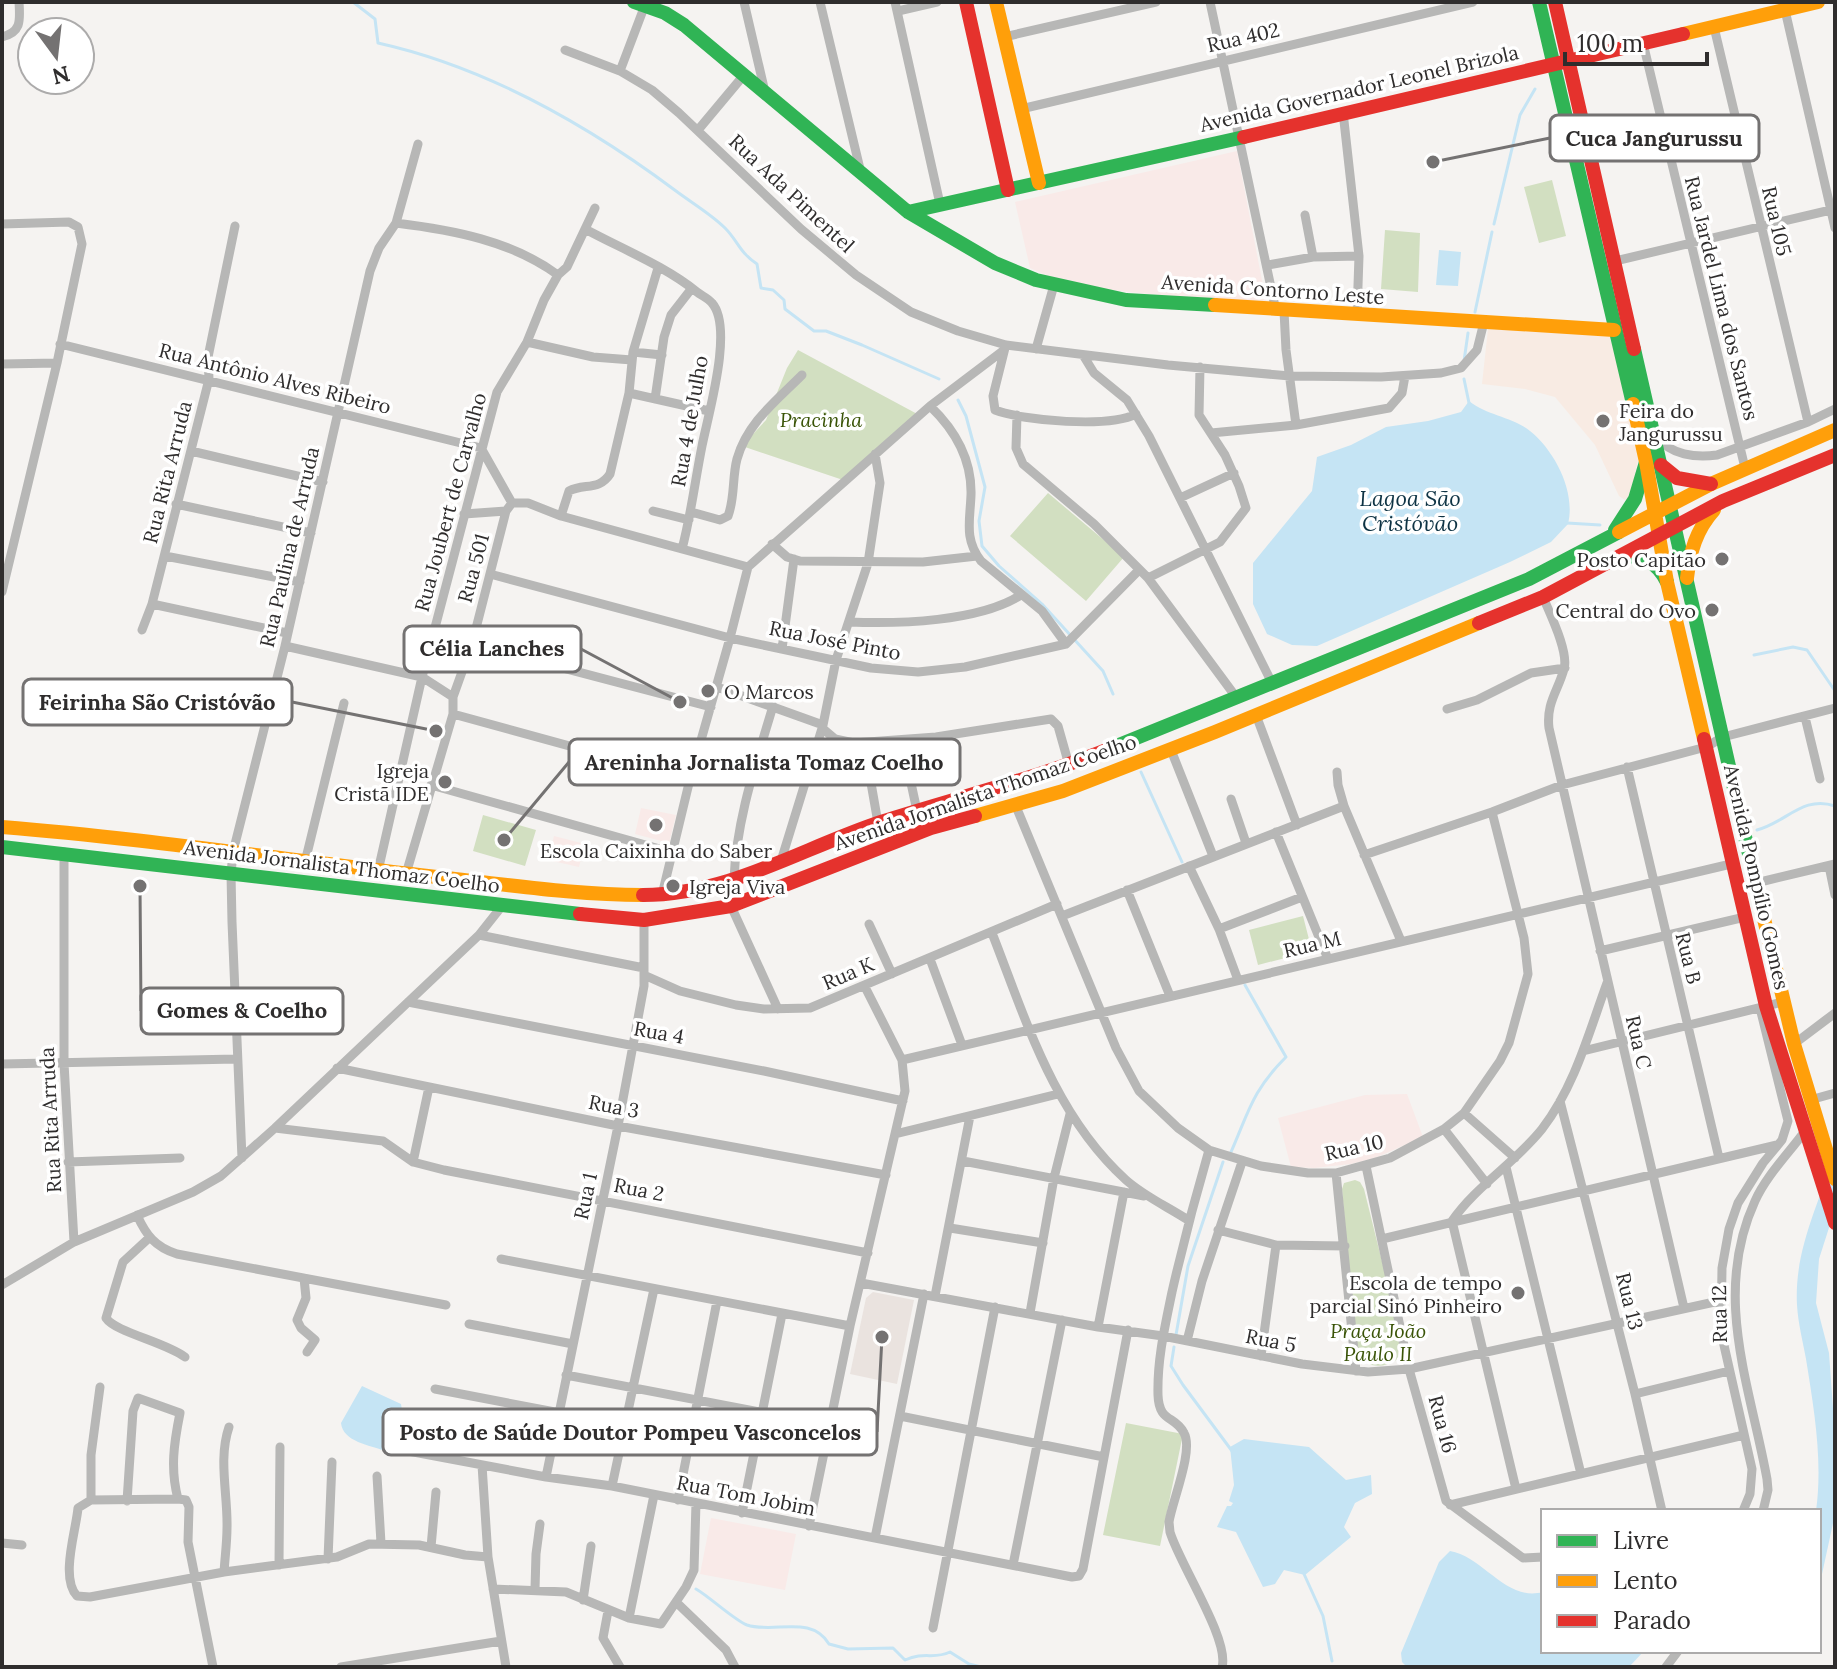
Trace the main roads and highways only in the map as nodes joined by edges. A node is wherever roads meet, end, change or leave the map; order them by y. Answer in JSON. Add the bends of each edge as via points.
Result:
{"nodes":[{"id":1,"x":966,"y":2,"type":"edge"},
{"id":2,"x":996,"y":2,"type":"edge"},
{"id":3,"x":1539,"y":2,"type":"edge"},
{"id":4,"x":1555,"y":2,"type":"edge"},
{"id":5,"x":1818,"y":2,"type":"edge"},
{"id":6,"x":639,"y":3,"type":"edge"},
{"id":7,"x":673,"y":10,"type":"edge"},
{"id":8,"x":1568,"y":59,"type":"junction"},
{"id":9,"x":1553,"y":63,"type":"junction"},
{"id":10,"x":1039,"y":183,"type":"junction"},
{"id":11,"x":1597,"y":185,"type":"junction"},
{"id":12,"x":1581,"y":189,"type":"junction"},
{"id":13,"x":1008,"y":190,"type":"junction"},
{"id":14,"x":1602,"y":207,"type":"junction"},
{"id":15,"x":1586,"y":210,"type":"junction"},
{"id":16,"x":908,"y":212,"type":"junction"},
{"id":17,"x":1614,"y":330,"type":"junction"},
{"id":18,"x":1835,"y":430,"type":"edge"},
{"id":19,"x":1818,"y":437,"type":"junction"},
{"id":20,"x":1830,"y":457,"type":"edge"},
{"id":21,"x":1646,"y":462,"type":"junction"},
{"id":22,"x":1661,"y":465,"type":"junction"},
{"id":23,"x":1711,"y":484,"type":"junction"},
{"id":24,"x":1723,"y":501,"type":"junction"},
{"id":25,"x":1670,"y":504,"type":"junction"},
{"id":26,"x":1655,"y":512,"type":"junction"},
{"id":27,"x":1675,"y":527,"type":"junction"},
{"id":28,"x":1612,"y":534,"type":"junction"},
{"id":29,"x":1659,"y":535,"type":"junction"},
{"id":30,"x":1621,"y":556,"type":"junction"},
{"id":31,"x":1687,"y":578,"type":"junction"},
{"id":32,"x":1667,"y":582,"type":"junction"},
{"id":33,"x":1357,"y":649,"type":"junction"},
{"id":34,"x":1332,"y":659,"type":"junction"},
{"id":35,"x":1366,"y":669,"type":"junction"},
{"id":36,"x":1341,"y":679,"type":"junction"},
{"id":37,"x":895,"y":818,"type":"junction"},
{"id":38,"x":871,"y":826,"type":"junction"},
{"id":39,"x":5,"y":827,"type":"edge"},
{"id":40,"x":901,"y":840,"type":"junction"},
{"id":41,"x":4,"y":847,"type":"edge"},
{"id":42,"x":873,"y":850,"type":"junction"},
{"id":43,"x":347,"y":866,"type":"junction"},
{"id":44,"x":344,"y":887,"type":"junction"},
{"id":45,"x":1811,"y":1134,"type":"junction"},
{"id":46,"x":1835,"y":1179,"type":"edge"},
{"id":47,"x":1835,"y":1222,"type":"edge"}],
"edges":[{"from":1,"to":13,"type":"main road"},
{"from":2,"to":10,"type":"main road"},
{"from":3,"to":9,"type":"main road","name":"Avenida Pompílio Gomes"},
{"from":4,"to":8,"type":"main road","name":"Avenida Pompílio Gomes"},
{"from":5,"to":8,"type":"main road","name":"Avenida Governador Leonel Brizola"},
{"from":6,"to":7,"type":"main road","name":"Avenida Contorno Leste"},
{"from":7,"to":16,"type":"main road","name":"Avenida Contorno Leste"},
{"from":8,"to":9,"type":"main road","name":"Avenida Governador Leonel Brizola"},
{"from":8,"to":11,"type":"main road","name":"Avenida Pompílio Gomes"},
{"from":9,"to":10,"type":"main road","name":"Avenida Governador Leonel Brizola"},
{"from":9,"to":12,"type":"main road","name":"Avenida Pompílio Gomes"},
{"from":10,"to":13,"type":"main road","name":"Avenida Governador Leonel Brizola"},
{"from":11,"to":12,"type":"main road"},
{"from":11,"to":14,"type":"main road","name":"Avenida Pompílio Gomes"},
{"from":12,"to":15,"type":"main road","name":"Avenida Pompílio Gomes"},
{"from":13,"to":16,"type":"main road","name":"Avenida Governador Leonel Brizola"},
{"from":14,"to":15,"type":"main road"},
{"from":14,"to":22,"type":"main road","name":"Avenida Pompílio Gomes"},
{"from":15,"to":17,"type":"main road","name":"Avenida Pompílio Gomes"},
{"from":16,"to":17,"type":"main road","name":"Avenida Contorno Leste","via":[[1010,270],[1126,300]]},
{"from":17,"to":21,"type":"main road","name":"Avenida Pompílio Gomes"},
{"from":18,"to":19,"type":"main road","name":"Avenida Jornalista Thomaz Coelho"},
{"from":19,"to":20,"type":"main road"},
{"from":19,"to":23,"type":"main road","name":"Avenida Jornalista Thomaz Coelho"},
{"from":20,"to":24,"type":"main road","name":"Avenida Jornalista Thomaz Coelho"},
{"from":21,"to":26,"type":"main road","name":"Avenida Pompílio Gomes"},
{"from":21,"to":28,"type":"main road","via":[[1635,499]]},
{"from":22,"to":23,"type":"main road","via":[[1678,479]]},
{"from":22,"to":25,"type":"main road","name":"Avenida Pompílio Gomes"},
{"from":23,"to":25,"type":"main road","name":"Avenida Jornalista Thomaz Coelho"},
{"from":24,"to":27,"type":"main road","name":"Avenida Jornalista Thomaz Coelho"},
{"from":24,"to":31,"type":"main road","via":[[1694,539]]},
{"from":25,"to":26,"type":"main road","name":"Avenida Jornalista Thomaz Coelho"},
{"from":25,"to":27,"type":"main road","name":"Avenida Pompílio Gomes"},
{"from":26,"to":28,"type":"main road","name":"Avenida Jornalista Thomaz Coelho"},
{"from":26,"to":29,"type":"main road","name":"Avenida Pompílio Gomes"},
{"from":27,"to":29,"type":"main road","name":"Avenida Jornalista Thomaz Coelho"},
{"from":27,"to":31,"type":"main road","name":"Avenida Pompílio Gomes"},
{"from":28,"to":33,"type":"main road","name":"Avenida Jornalista Thomaz Coelho","via":[[1529,579]]},
{"from":29,"to":30,"type":"main road","name":"Avenida Jornalista Thomaz Coelho"},
{"from":29,"to":32,"type":"main road","name":"Avenida Pompílio Gomes"},
{"from":30,"to":32,"type":"main road","via":[[1650,560]]},
{"from":30,"to":35,"type":"main road","name":"Avenida Jornalista Thomaz Coelho","via":[[1543,597]]},
{"from":31,"to":45,"type":"main road","name":"Avenida Pompílio Gomes","via":[[1810,1100]]},
{"from":32,"to":45,"type":"main road","name":"Avenida Pompílio Gomes","via":[[1763,1007]]},
{"from":33,"to":34,"type":"main road","name":"Avenida Jornalista Thomaz Coelho"},
{"from":33,"to":35,"type":"main road"},
{"from":34,"to":36,"type":"main road"},
{"from":34,"to":37,"type":"main road","name":"Avenida Jornalista Thomaz Coelho","via":[[1069,765]]},
{"from":35,"to":36,"type":"main road","name":"Avenida Jornalista Thomaz Coelho"},
{"from":36,"to":40,"type":"main road","name":"Avenida Jornalista Thomaz Coelho","via":[[1096,779]]},
{"from":37,"to":38,"type":"main road","name":"Avenida Jornalista Thomaz Coelho"},
{"from":37,"to":40,"type":"main road"},
{"from":38,"to":42,"type":"main road"},
{"from":38,"to":43,"type":"main road","name":"Avenida Jornalista Thomaz Coelho","via":[[734,880],[662,895],[604,895]]},
{"from":39,"to":41,"type":"main road"},
{"from":39,"to":43,"type":"main road","name":"Avenida Jornalista Thomaz Coelho"},
{"from":40,"to":42,"type":"main road","name":"Avenida Jornalista Thomaz Coelho"},
{"from":41,"to":44,"type":"main road","name":"Avenida Jornalista Thomaz Coelho"},
{"from":42,"to":44,"type":"main road","name":"Avenida Jornalista Thomaz Coelho","via":[[731,906],[644,920]]},
{"from":43,"to":44,"type":"main road"},
{"from":45,"to":46,"type":"main road","name":"Avenida Pompílio Gomes"},
{"from":45,"to":47,"type":"main road","name":"Avenida Pompílio Gomes"}]}
